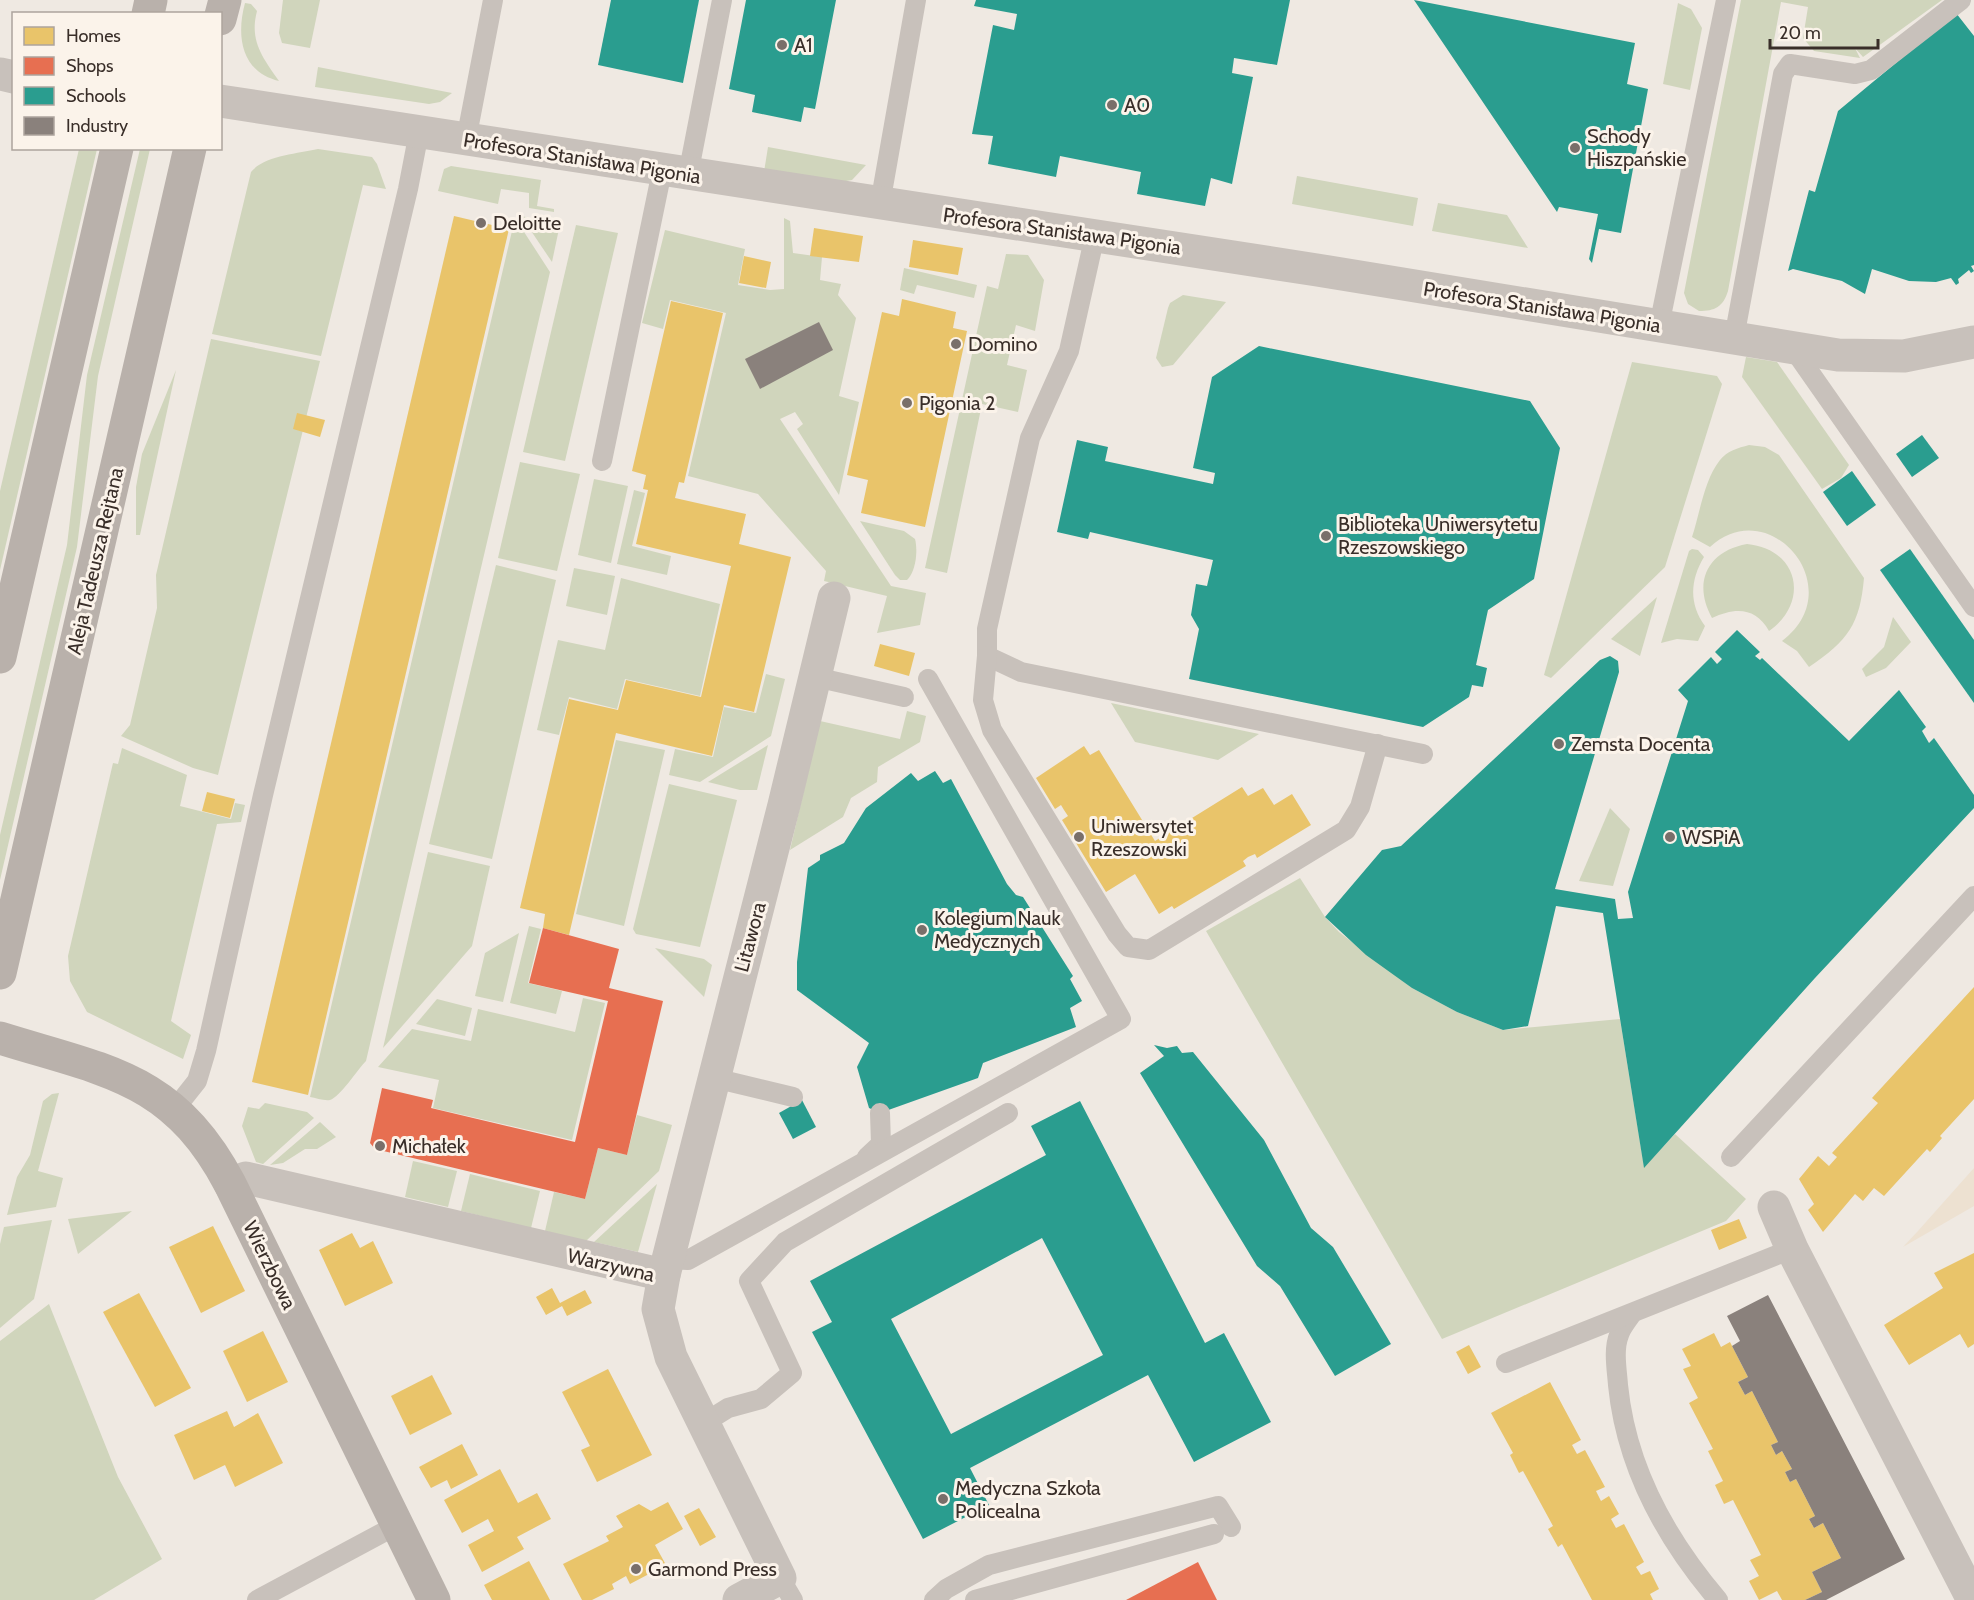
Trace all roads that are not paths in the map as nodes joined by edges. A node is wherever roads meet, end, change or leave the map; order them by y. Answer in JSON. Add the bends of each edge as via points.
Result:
{"nodes":[{"id":1,"x":493,"y":0,"type":"edge"},
{"id":2,"x":722,"y":0,"type":"edge"},
{"id":3,"x":916,"y":0,"type":"edge"},
{"id":4,"x":1726,"y":0,"type":"edge"},
{"id":5,"x":1961,"y":0,"type":"edge"},
{"id":6,"x":222,"y":101,"type":"edge"},
{"id":7,"x":419,"y":132,"type":"junction"},
{"id":8,"x":466,"y":140,"type":"junction"},
{"id":9,"x":117,"y":150,"type":"edge"},
{"id":10,"x":190,"y":150,"type":"edge"},
{"id":11,"x":675,"y":173,"type":"junction"},
{"id":12,"x":880,"y":204,"type":"junction"},
{"id":13,"x":1095,"y":235,"type":"junction"},
{"id":14,"x":1659,"y":326,"type":"junction"},
{"id":15,"x":1734,"y":338,"type":"junction"},
{"id":16,"x":1974,"y":342,"type":"edge"},
{"id":17,"x":1792,"y":348,"type":"junction"},
{"id":18,"x":602,"y":461,"type":"dead end"},
{"id":19,"x":834,"y":598,"type":"dead end"},
{"id":20,"x":1974,"y":606,"type":"edge"},
{"id":21,"x":987,"y":656,"type":"junction"},
{"id":22,"x":0,"y":657,"type":"edge"},
{"id":23,"x":815,"y":676,"type":"junction"},
{"id":24,"x":928,"y":679,"type":"dead end"},
{"id":25,"x":904,"y":697,"type":"dead end"},
{"id":26,"x":1378,"y":744,"type":"junction"},
{"id":27,"x":1423,"y":753,"type":"dead end"},
{"id":28,"x":1974,"y":896,"type":"edge"},
{"id":29,"x":0,"y":973,"type":"edge"},
{"id":30,"x":0,"y":1038,"type":"edge"},
{"id":31,"x":714,"y":1078,"type":"junction"},
{"id":32,"x":793,"y":1097,"type":"dead end"},
{"id":33,"x":174,"y":1110,"type":"junction"},
{"id":34,"x":880,"y":1113,"type":"dead end"},
{"id":35,"x":1008,"y":1113,"type":"dead end"},
{"id":36,"x":1731,"y":1157,"type":"dead end"},
{"id":37,"x":858,"y":1165,"type":"junction"},
{"id":38,"x":230,"y":1184,"type":"junction"},
{"id":39,"x":1774,"y":1207,"type":"dead end"},
{"id":40,"x":1792,"y":1249,"type":"junction"},
{"id":41,"x":666,"y":1267,"type":"junction"},
{"id":42,"x":1631,"y":1315,"type":"junction"},
{"id":43,"x":1506,"y":1363,"type":"dead end"},
{"id":44,"x":704,"y":1423,"type":"junction"},
{"id":45,"x":397,"y":1525,"type":"junction"},
{"id":46,"x":786,"y":1589,"type":"edge"},
{"id":47,"x":257,"y":1600,"type":"edge"},
{"id":48,"x":434,"y":1600,"type":"edge"},
{"id":49,"x":739,"y":1600,"type":"edge"},
{"id":50,"x":934,"y":1600,"type":"edge"},
{"id":51,"x":975,"y":1600,"type":"edge"},
{"id":52,"x":1718,"y":1600,"type":"edge"},
{"id":53,"x":1973,"y":1600,"type":"edge"}],
"edges":[{"from":1,"to":8,"type":"lane"},
{"from":2,"to":11,"type":"lane"},
{"from":3,"to":12,"type":"lane"},
{"from":4,"to":14,"type":"lane"},
{"from":5,"to":15,"type":"lane","via":[[1922,35],[1871,70],[1855,74],[1790,64],[1783,74]]},
{"from":6,"to":7,"type":"street","name":"Profesora Stanisława Pigonia"},
{"from":7,"to":8,"type":"street","name":"Profesora Stanisława Pigonia"},
{"from":7,"to":33,"type":"lane","via":[[206,1051],[197,1082]]},
{"from":8,"to":11,"type":"street","name":"Profesora Stanisława Pigonia"},
{"from":9,"to":22,"type":"main road"},
{"from":10,"to":29,"type":"main road","name":"Aleja Tadeusza Rejtana"},
{"from":11,"to":12,"type":"street","name":"Profesora Stanisława Pigonia"},
{"from":11,"to":18,"type":"lane"},
{"from":12,"to":13,"type":"street","name":"Profesora Stanisława Pigonia"},
{"from":13,"to":14,"type":"street","name":"Profesora Stanisława Pigonia"},
{"from":13,"to":21,"type":"lane","via":[[1069,351],[1030,438],[987,629]]},
{"from":14,"to":15,"type":"street","name":"Profesora Stanisława Pigonia"},
{"from":15,"to":17,"type":"street","name":"Profesora Stanisława Pigonia"},
{"from":16,"to":17,"type":"street","name":"Profesora Stanisława Pigonia","via":[[1904,356],[1838,355]]},
{"from":17,"to":20,"type":"lane"},
{"from":19,"to":23,"type":"street","name":"Litawora"},
{"from":21,"to":26,"type":"lane","via":[[1021,672]]},
{"from":21,"to":26,"type":"lane","via":[[983,700],[992,730],[1128,947],[1149,950],[1346,830],[1360,807]]},
{"from":23,"to":25,"type":"lane"},
{"from":23,"to":31,"type":"street","name":"Litawora"},
{"from":24,"to":37,"type":"lane","via":[[1120,1018]]},
{"from":26,"to":27,"type":"lane"},
{"from":28,"to":36,"type":"lane"},
{"from":30,"to":33,"type":"main road","name":"Wierzbowa","via":[[117,1073]]},
{"from":31,"to":32,"type":"lane"},
{"from":31,"to":41,"type":"street","name":"Litawora"},
{"from":33,"to":38,"type":"main road","name":"Wierzbowa","via":[[208,1149]]},
{"from":34,"to":37,"type":"lane","via":[[881,1144]]},
{"from":35,"to":44,"type":"lane","via":[[785,1242],[749,1281],[792,1373],[761,1399],[728,1408]]},
{"from":37,"to":41,"type":"lane","via":[[688,1260]]},
{"from":38,"to":41,"type":"street","name":"Warzywna","via":[[246,1178]]},
{"from":38,"to":45,"type":"main road","name":"Wierzbowa"},
{"from":39,"to":40,"type":"street"},
{"from":40,"to":42,"type":"lane"},
{"from":40,"to":53,"type":"street"},
{"from":41,"to":44,"type":"street","name":"Warzywna","via":[[658,1309],[663,1333]]},
{"from":42,"to":43,"type":"lane"},
{"from":42,"to":52,"type":"lane","via":[[1619,1335],[1616,1363],[1621,1419],[1632,1458],[1677,1544]]},
{"from":44,"to":46,"type":"street","name":"Warzywna"},
{"from":45,"to":47,"type":"lane"},
{"from":45,"to":48,"type":"main road","name":"Wierzbowa"},
{"from":46,"to":49,"type":"street","name":"Warzywna"},
{"from":50,"to":51,"type":"lane","via":[[989,1565],[1218,1506],[1223,1531]]}]}
